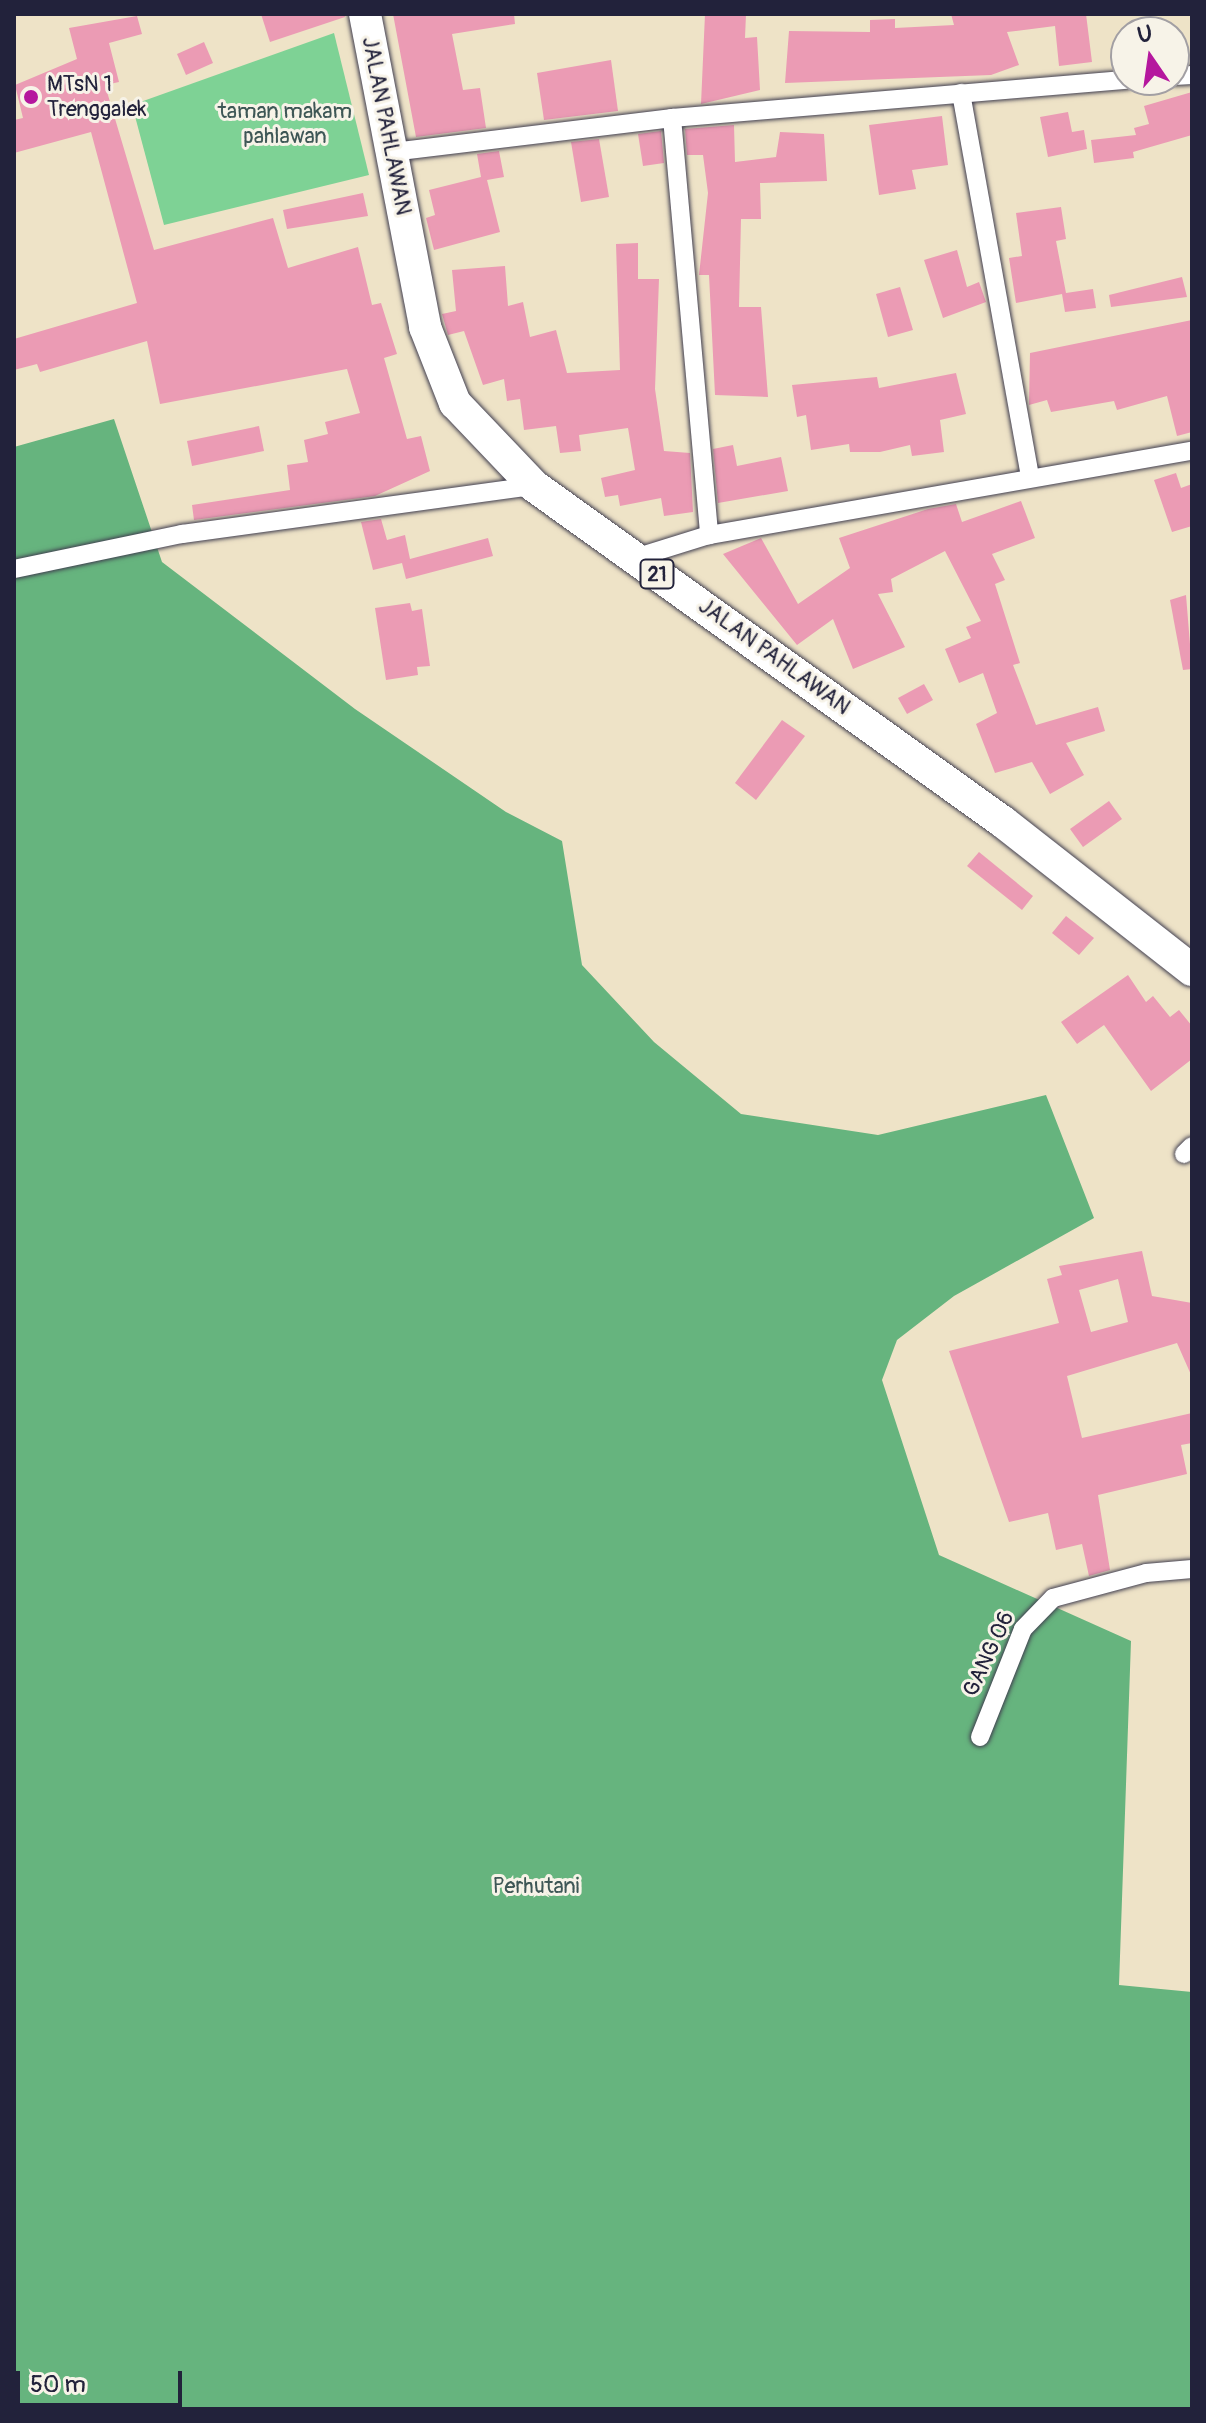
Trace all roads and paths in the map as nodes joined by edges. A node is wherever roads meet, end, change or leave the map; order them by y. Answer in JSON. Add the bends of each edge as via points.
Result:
{"nodes":[{"id":1,"x":365,"y":14,"type":"edge"},
{"id":2,"x":1110,"y":81,"type":"edge"},
{"id":3,"x":961,"y":93,"type":"junction"},
{"id":4,"x":672,"y":118,"type":"junction"},
{"id":5,"x":392,"y":152,"type":"junction"},
{"id":6,"x":1192,"y":451,"type":"edge"},
{"id":7,"x":1030,"y":477,"type":"junction"},
{"id":8,"x":534,"y":486,"type":"junction"},
{"id":9,"x":709,"y":535,"type":"junction"},
{"id":10,"x":635,"y":558,"type":"junction"},
{"id":11,"x":14,"y":569,"type":"edge"},
{"id":12,"x":1192,"y":970,"type":"edge"},
{"id":13,"x":1192,"y":1569,"type":"edge"},
{"id":14,"x":980,"y":1737,"type":"dead end"}],
"edges":[{"from":1,"to":5,"type":"highway","name":"JALAN PAHLAWAN","number":"21"},
{"from":2,"to":3,"type":"street"},
{"from":3,"to":4,"type":"street"},
{"from":3,"to":7,"type":"street"},
{"from":4,"to":5,"type":"street"},
{"from":4,"to":9,"type":"street"},
{"from":5,"to":8,"type":"highway","name":"JALAN PAHLAWAN","number":"21","via":[[439,370],[455,403]]},
{"from":6,"to":7,"type":"street"},
{"from":7,"to":9,"type":"street"},
{"from":8,"to":10,"type":"highway","name":"JALAN PAHLAWAN","number":"21"},
{"from":8,"to":11,"type":"street","via":[[182,534]]},
{"from":9,"to":10,"type":"street"},
{"from":10,"to":12,"type":"highway","name":"JALAN PAHLAWAN","number":"21","via":[[1003,822]]},
{"from":13,"to":14,"type":"street","name":"GANG 06","via":[[1146,1573],[1053,1598],[1023,1629]]}]}
